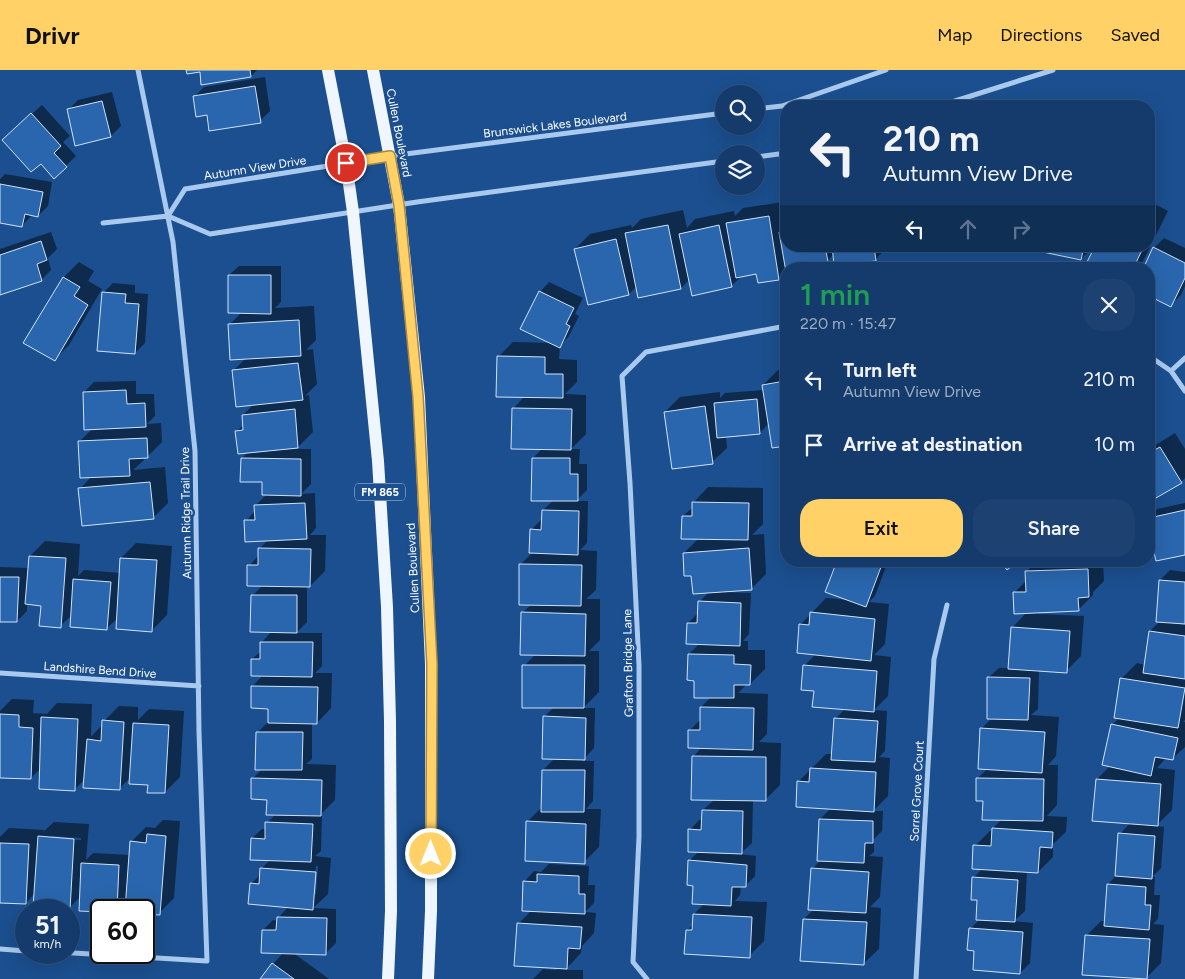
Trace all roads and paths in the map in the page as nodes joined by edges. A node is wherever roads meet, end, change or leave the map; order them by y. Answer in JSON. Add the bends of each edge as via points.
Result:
{"nodes":[{"id":1,"x":138,"y":70,"type":"edge"},
{"id":2,"x":328,"y":70,"type":"edge"},
{"id":3,"x":373,"y":70,"type":"edge"},
{"id":4,"x":886,"y":70,"type":"edge"},
{"id":5,"x":1053,"y":70,"type":"edge"},
{"id":6,"x":799,"y":100,"type":"edge"},
{"id":7,"x":958,"y":100,"type":"edge"},
{"id":8,"x":780,"y":106,"type":"edge"},
{"id":9,"x":765,"y":108,"type":"edge"},
{"id":10,"x":715,"y":114,"type":"edge"},
{"id":11,"x":780,"y":154,"type":"edge"},
{"id":12,"x":390,"y":156,"type":"junction"},
{"id":13,"x":765,"y":156,"type":"edge"},
{"id":14,"x":715,"y":162,"type":"edge"},
{"id":15,"x":346,"y":163,"type":"junction"},
{"id":16,"x":399,"y":205,"type":"junction"},
{"id":17,"x":352,"y":212,"type":"junction"},
{"id":18,"x":168,"y":216,"type":"junction"},
{"id":19,"x":104,"y":223,"type":"dead end"},
{"id":20,"x":780,"y":327,"type":"edge"},
{"id":21,"x":1185,"y":358,"type":"edge"},
{"id":22,"x":1155,"y":360,"type":"edge"},
{"id":23,"x":1171,"y":371,"type":"junction"},
{"id":24,"x":1185,"y":391,"type":"edge"},
{"id":25,"x":947,"y":606,"type":"dead end"},
{"id":26,"x":0,"y":673,"type":"edge"},
{"id":27,"x":199,"y":686,"type":"junction"},
{"id":28,"x":0,"y":949,"type":"edge"},
{"id":29,"x":15,"y":950,"type":"edge"},
{"id":30,"x":80,"y":953,"type":"edge"},
{"id":31,"x":388,"y":979,"type":"edge"},
{"id":32,"x":428,"y":979,"type":"edge"},
{"id":33,"x":647,"y":979,"type":"edge"},
{"id":34,"x":916,"y":979,"type":"edge"}],
"edges":[{"from":1,"to":18,"type":"street","name":"Autumn Ridge Trail Drive"},
{"from":2,"to":15,"type":"main road","number":"FM 865"},
{"from":3,"to":12,"type":"main road","name":"Cullen Boulevard","number":"FM 865"},
{"from":4,"to":6,"type":"street"},
{"from":5,"to":7,"type":"street"},
{"from":8,"to":9,"type":"street"},
{"from":10,"to":12,"type":"street","name":"Brunswick Lakes Boulevard"},
{"from":11,"to":13,"type":"street"},
{"from":12,"to":15,"type":"street","name":"Autumn View Drive"},
{"from":12,"to":16,"type":"main road","name":"Cullen Boulevard","number":"FM 865"},
{"from":14,"to":16,"type":"street"},
{"from":15,"to":17,"type":"main road","number":"FM 865"},
{"from":15,"to":18,"type":"street","name":"Autumn View Drive","via":[[185,189]]},
{"from":16,"to":17,"type":"street"},
{"from":16,"to":32,"type":"main road","name":"Cullen Boulevard","number":"FM 865","via":[[418,397],[432,664]]},
{"from":17,"to":18,"type":"street","via":[[210,234]]},
{"from":17,"to":31,"type":"main road","number":"FM 865","via":[[378,461],[387,607],[391,902]]},
{"from":18,"to":19,"type":"street"},
{"from":18,"to":27,"type":"street","name":"Autumn Ridge Trail Drive","via":[[195,451]]},
{"from":20,"to":33,"type":"street","name":"Grafton Bridge Lane","via":[[646,352],[622,376],[640,665],[639,837],[633,962]]},
{"from":21,"to":23,"type":"street"},
{"from":22,"to":23,"type":"street"},
{"from":23,"to":24,"type":"street"},
{"from":25,"to":34,"type":"street","name":"Sorrel Grove Court","via":[[934,660]]},
{"from":26,"to":27,"type":"street","name":"Landshire Bend Drive"},
{"from":27,"to":30,"type":"street","name":"Autumn Ridge Trail Drive","via":[[206,961]]},
{"from":28,"to":29,"type":"street"}]}
